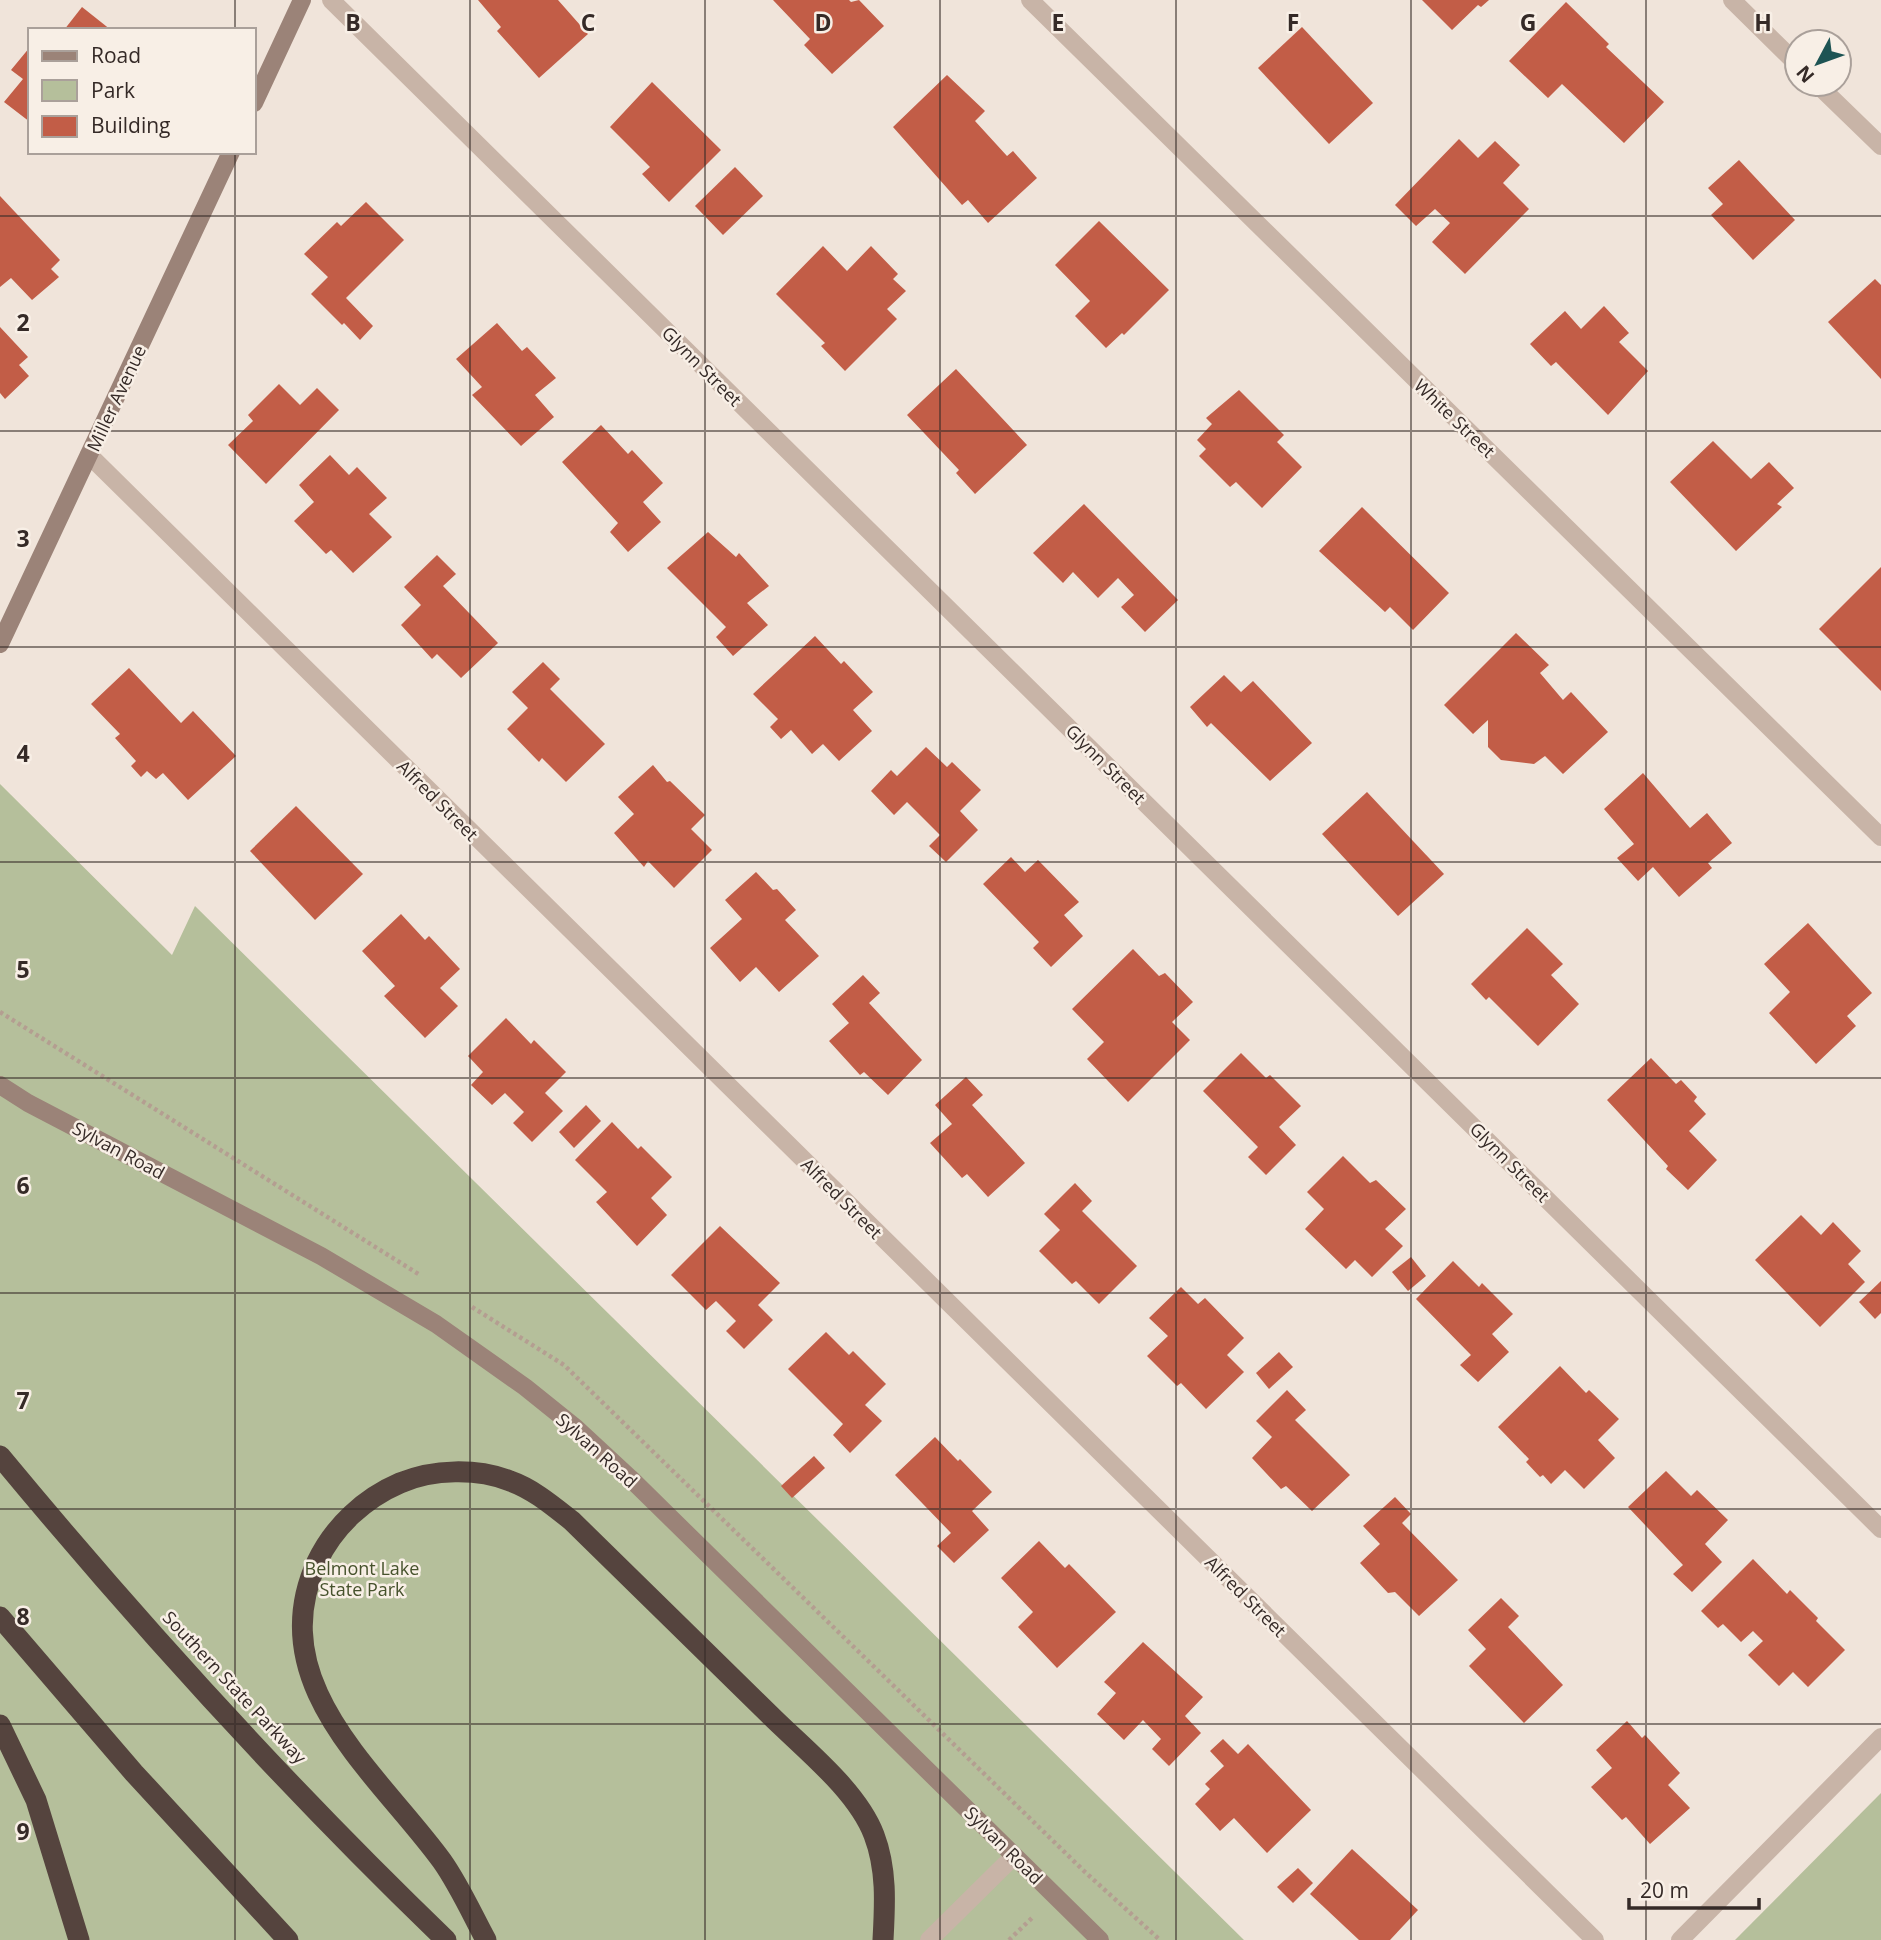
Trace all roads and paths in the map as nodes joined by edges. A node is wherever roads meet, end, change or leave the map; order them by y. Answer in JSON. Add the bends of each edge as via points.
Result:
{"nodes":[{"id":1,"x":302,"y":0,"type":"edge"},
{"id":2,"x":331,"y":0,"type":"edge"},
{"id":3,"x":1030,"y":0,"type":"edge"},
{"id":4,"x":1732,"y":0,"type":"edge"},
{"id":5,"x":1783,"y":50,"type":"edge"},
{"id":6,"x":1832,"y":98,"type":"edge"},
{"id":7,"x":256,"y":99,"type":"edge"},
{"id":8,"x":1881,"y":146,"type":"edge"},
{"id":9,"x":229,"y":154,"type":"edge"},
{"id":10,"x":89,"y":456,"type":"junction"},
{"id":11,"x":0,"y":644,"type":"edge"},
{"id":12,"x":1881,"y":836,"type":"edge"},
{"id":13,"x":0,"y":1085,"type":"edge"},
{"id":14,"x":0,"y":1456,"type":"edge"},
{"id":15,"x":1881,"y":1529,"type":"edge"},
{"id":16,"x":0,"y":1618,"type":"edge"},
{"id":17,"x":0,"y":1725,"type":"edge"},
{"id":18,"x":1881,"y":1737,"type":"edge"},
{"id":19,"x":1014,"y":1856,"type":"junction"},
{"id":20,"x":79,"y":1940,"type":"edge"},
{"id":21,"x":288,"y":1940,"type":"edge"},
{"id":22,"x":446,"y":1940,"type":"edge"},
{"id":23,"x":486,"y":1940,"type":"edge"},
{"id":24,"x":883,"y":1940,"type":"edge"},
{"id":25,"x":929,"y":1940,"type":"edge"},
{"id":26,"x":1100,"y":1940,"type":"edge"},
{"id":27,"x":1595,"y":1940,"type":"edge"},
{"id":28,"x":1680,"y":1940,"type":"edge"}],
"edges":[{"from":1,"to":7,"type":"street"},
{"from":2,"to":15,"type":"street","name":"Glynn Street"},
{"from":3,"to":12,"type":"street","name":"White Street"},
{"from":4,"to":5,"type":"street"},
{"from":6,"to":8,"type":"street"},
{"from":9,"to":10,"type":"street","name":"Miller Avenue"},
{"from":10,"to":11,"type":"street","name":"Miller Avenue"},
{"from":10,"to":27,"type":"street","name":"Alfred Street"},
{"from":13,"to":19,"type":"street","name":"Sylvan Road","via":[[363,1279],[525,1387],[620,1469]]},
{"from":14,"to":22,"type":"highway","name":"Southern State Parkway","via":[[184,1668]]},
{"from":16,"to":21,"type":"highway"},
{"from":17,"to":20,"type":"highway","via":[[36,1800]]},
{"from":18,"to":28,"type":"street"},
{"from":19,"to":25,"type":"street"},
{"from":19,"to":26,"type":"street","name":"Sylvan Road"},
{"from":23,"to":24,"type":"highway","via":[[442,1862],[345,1740],[313,1684],[304,1655],[304,1602],[322,1551],[341,1526],[379,1492],[432,1474],[461,1472],[509,1480],[547,1502],[572,1521],[830,1775],[874,1834],[885,1891]]}]}
